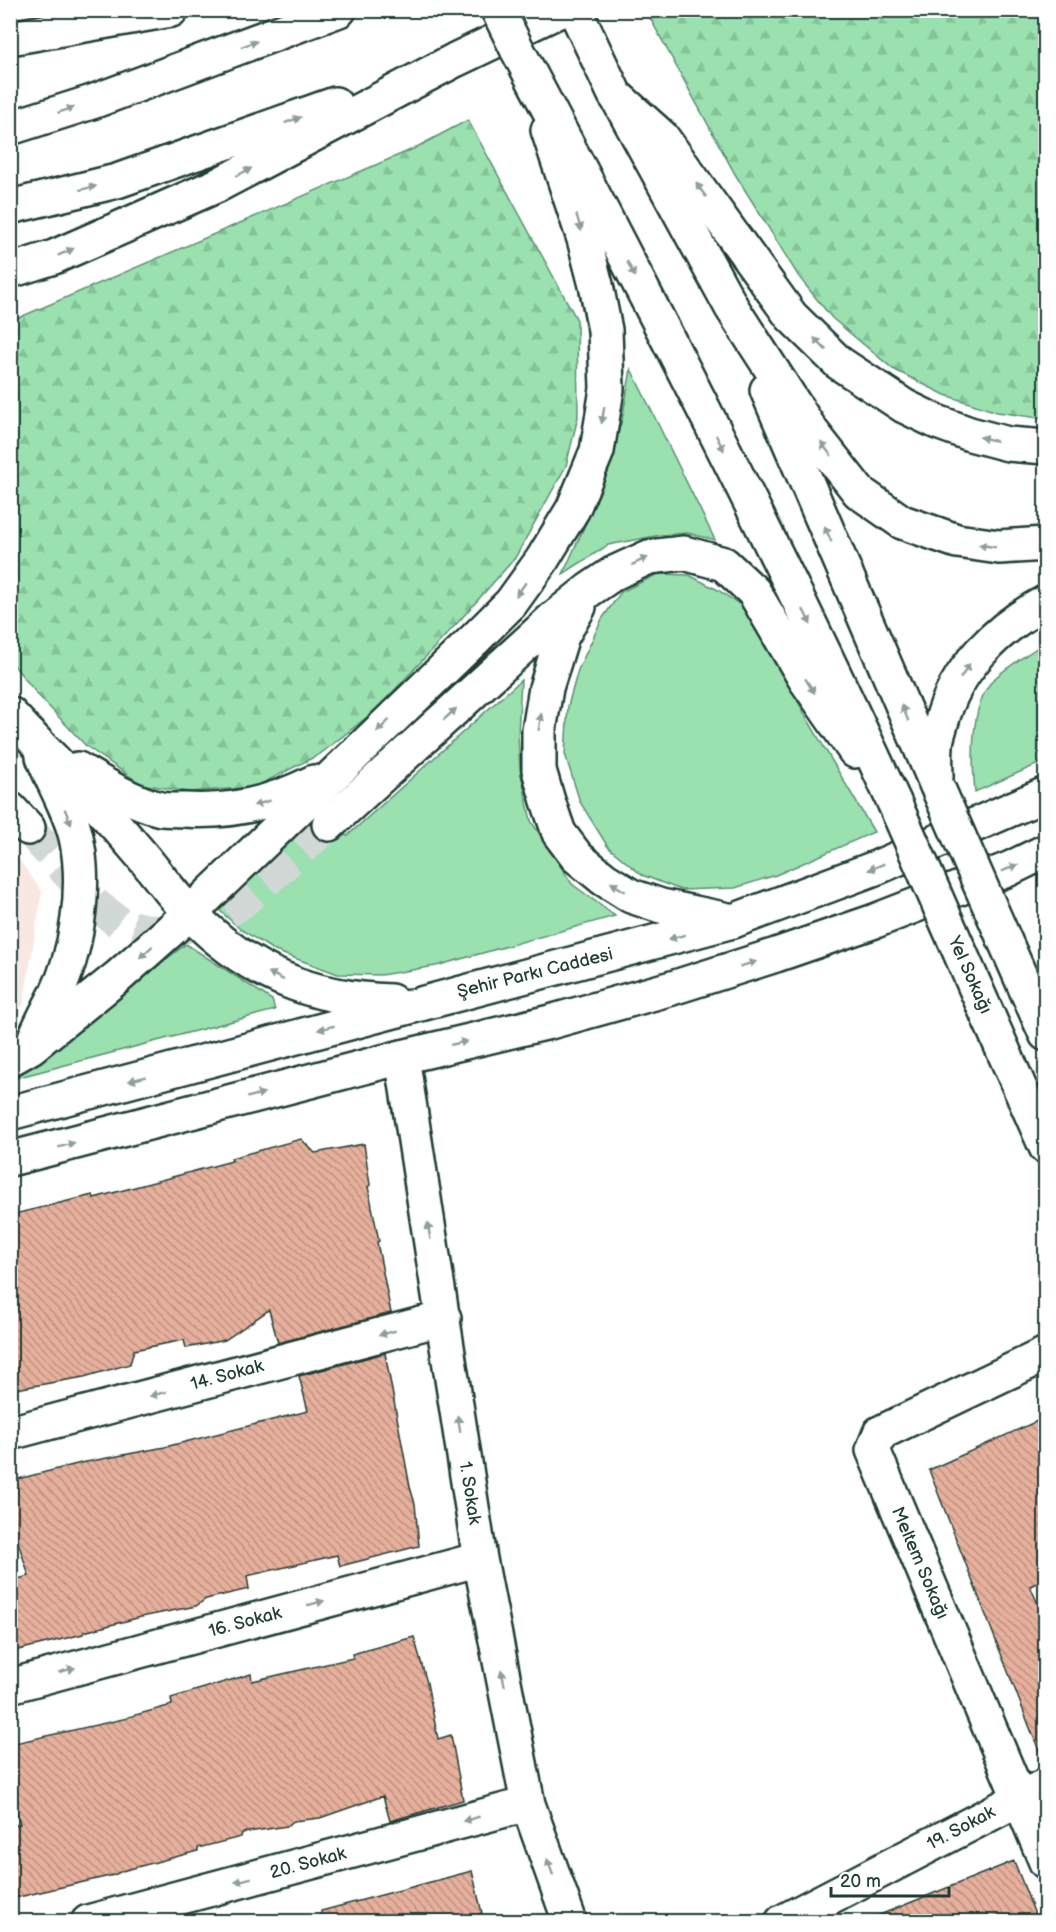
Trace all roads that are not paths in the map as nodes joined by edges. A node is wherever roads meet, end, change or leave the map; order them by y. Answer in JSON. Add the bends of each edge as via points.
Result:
{"nodes":[{"id":1,"x":171,"y":10,"type":"edge"},
{"id":2,"x":339,"y":10,"type":"edge"},
{"id":3,"x":498,"y":10,"type":"edge"},
{"id":4,"x":560,"y":10,"type":"edge"},
{"id":5,"x":575,"y":10,"type":"edge"},
{"id":6,"x":10,"y":38,"type":"edge"},
{"id":7,"x":517,"y":49,"type":"junction"},
{"id":8,"x":455,"y":60,"type":"junction"},
{"id":9,"x":615,"y":95,"type":"junction"},
{"id":10,"x":10,"y":128,"type":"edge"},
{"id":11,"x":10,"y":207,"type":"edge"},
{"id":12,"x":10,"y":271,"type":"edge"},
{"id":13,"x":732,"y":308,"type":"junction"},
{"id":14,"x":1046,"y":447,"type":"edge"},
{"id":15,"x":1046,"y":544,"type":"edge"},
{"id":16,"x":589,"y":590,"type":"junction"},
{"id":17,"x":1046,"y":602,"type":"edge"},
{"id":18,"x":10,"y":714,"type":"edge"},
{"id":19,"x":38,"y":744,"type":"junction"},
{"id":20,"x":335,"y":771,"type":"junction"},
{"id":21,"x":937,"y":786,"type":"junction"},
{"id":22,"x":1046,"y":794,"type":"edge"},
{"id":23,"x":894,"y":802,"type":"junction"},
{"id":24,"x":329,"y":824,"type":"tunnel mouth"},
{"id":25,"x":1046,"y":851,"type":"edge"},
{"id":26,"x":190,"y":913,"type":"junction"},
{"id":27,"x":733,"y":921,"type":"junction"},
{"id":28,"x":456,"y":993,"type":"junction"},
{"id":29,"x":1046,"y":1034,"type":"edge"},
{"id":30,"x":21,"y":1053,"type":"edge"},
{"id":31,"x":402,"y":1057,"type":"junction"},
{"id":32,"x":10,"y":1113,"type":"edge"},
{"id":33,"x":1046,"y":1147,"type":"edge"},
{"id":34,"x":10,"y":1159,"type":"edge"},
{"id":35,"x":444,"y":1318,"type":"junction"},
{"id":36,"x":1046,"y":1354,"type":"edge"},
{"id":37,"x":10,"y":1433,"type":"edge"},
{"id":38,"x":480,"y":1559,"type":"junction"},
{"id":39,"x":10,"y":1686,"type":"edge"},
{"id":40,"x":1032,"y":1792,"type":"edge"},
{"id":41,"x":528,"y":1804,"type":"junction"},
{"id":42,"x":1046,"y":1862,"type":"edge"},
{"id":43,"x":88,"y":1922,"type":"edge"},
{"id":44,"x":570,"y":1922,"type":"edge"},
{"id":45,"x":782,"y":1922,"type":"edge"}],
"edges":[{"from":1,"to":6,"type":"main road"},
{"from":10,"to":2,"type":"main road","one_way":true,"via":[[92,102]]},
{"from":3,"to":7,"type":"main road","bridge":true},
{"from":4,"to":8,"type":"main road"},
{"from":5,"to":9,"type":"main road"},
{"from":7,"to":20,"type":"main road","one_way":true,"via":[[571,198],[605,330],[607,389],[597,451],[573,509],[511,603]]},
{"from":7,"to":23,"type":"main road","one_way":true,"via":[[766,533]]},
{"from":11,"to":8,"type":"main road","one_way":true,"via":[[117,181]]},
{"from":12,"to":8,"type":"main road","one_way":true,"via":[[54,257],[218,186]]},
{"from":9,"to":13,"type":"main road"},
{"from":14,"to":9,"type":"main road","one_way":true,"via":[[1008,444],[937,422],[904,406],[839,363],[791,316],[662,137]]},
{"from":15,"to":13,"type":"main road","one_way":true,"via":[[999,547],[957,541],[902,522],[859,492],[812,432]]},
{"from":21,"to":13,"type":"main road","one_way":true},
{"from":16,"to":23,"type":"main road","one_way":true,"via":[[649,557],[684,553],[724,564],[754,592],[834,723]]},
{"from":24,"to":16,"type":"main road","one_way":true},
{"from":27,"to":16,"type":"main road","one_way":true,"via":[[631,896],[577,857],[560,833],[539,770],[539,731],[546,688],[562,636]]},
{"from":21,"to":17,"type":"main road","one_way":true,"via":[[936,744],[953,690],[970,663],[999,632]]},
{"from":18,"to":19,"type":"main road"},
{"from":20,"to":19,"type":"main road","one_way":true,"via":[[288,795],[246,808],[207,812],[162,809],[125,795]]},
{"from":19,"to":26,"type":"main road","via":[[95,800]]},
{"from":19,"to":30,"type":"main road","one_way":true,"via":[[77,840],[82,877],[73,942],[56,994]]},
{"from":20,"to":26,"type":"main road"},
{"from":21,"to":29,"type":"main road","bridge":true},
{"from":22,"to":27,"type":"main road","name":"Şehir Parkı Caddesi","one_way":true,"via":[[878,867]]},
{"from":23,"to":33,"type":"main road","name":"Yel Sokağı","bridge":true},
{"from":31,"to":25,"type":"main road","one_way":true,"via":[[550,1022],[776,955],[875,921]]},
{"from":28,"to":26,"type":"main road","one_way":true,"via":[[391,1001],[330,996],[290,983],[246,960]]},
{"from":26,"to":30,"type":"main road","one_way":true,"via":[[119,976]]},
{"from":27,"to":28,"type":"main road","name":"Şehir Parkı Caddesi","one_way":true},
{"from":28,"to":32,"type":"main road","name":"Şehir Parkı Caddesi","one_way":true},
{"from":34,"to":31,"type":"main road","one_way":true},
{"from":35,"to":31,"type":"main road","name":"1. Sokak","one_way":true},
{"from":35,"to":37,"type":"main road","name":"14. Sokak","one_way":true},
{"from":38,"to":35,"type":"main road","name":"1. Sokak","one_way":true},
{"from":36,"to":40,"type":"main road","name":"Meltem Sokağı","via":[[880,1433],[873,1450]]},
{"from":39,"to":38,"type":"main road","name":"16. Sokak","one_way":true},
{"from":41,"to":38,"type":"main road","name":"1. Sokak","one_way":true},
{"from":40,"to":42,"type":"main road","name":"Meltem Sokağı"},
{"from":40,"to":45,"type":"main road","name":"19. Sokak"},
{"from":41,"to":43,"type":"main road","name":"20. Sokak","one_way":true},
{"from":44,"to":41,"type":"main road","name":"1. Sokak","one_way":true}]}
